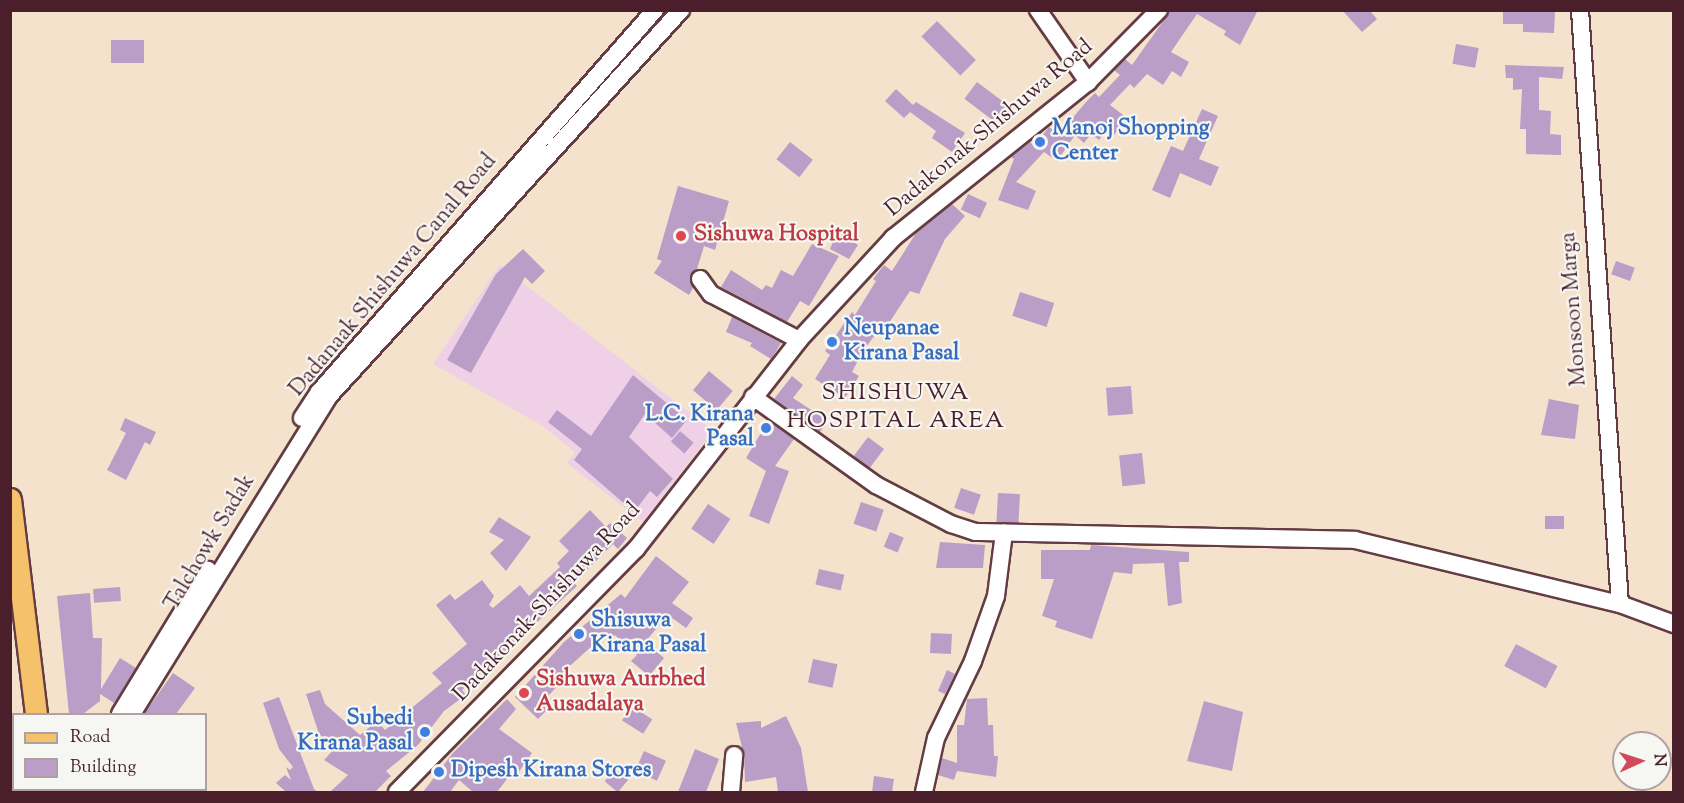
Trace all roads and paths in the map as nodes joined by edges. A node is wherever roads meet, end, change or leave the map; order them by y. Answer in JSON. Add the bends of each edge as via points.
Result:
{"nodes":[{"id":1,"x":655,"y":10,"type":"edge"},
{"id":2,"x":681,"y":10,"type":"edge"},
{"id":3,"x":1038,"y":10,"type":"edge"},
{"id":4,"x":1159,"y":10,"type":"edge"},
{"id":5,"x":1580,"y":10,"type":"edge"},
{"id":6,"x":1089,"y":82,"type":"junction"},
{"id":7,"x":700,"y":279,"type":"dead end"},
{"id":8,"x":799,"y":340,"type":"junction"},
{"id":9,"x":330,"y":395,"type":"joint"},
{"id":10,"x":753,"y":397,"type":"junction"},
{"id":11,"x":10,"y":499,"type":"edge"},
{"id":12,"x":1004,"y":533,"type":"junction"},
{"id":13,"x":1620,"y":604,"type":"junction"},
{"id":14,"x":1674,"y":624,"type":"edge"},
{"id":15,"x":36,"y":713,"type":"edge"},
{"id":16,"x":121,"y":713,"type":"edge"},
{"id":17,"x":133,"y":713,"type":"edge"},
{"id":18,"x":734,"y":755,"type":"dead end"},
{"id":19,"x":397,"y":792,"type":"edge"},
{"id":20,"x":731,"y":792,"type":"edge"},
{"id":21,"x":924,"y":792,"type":"edge"}],
"edges":[{"from":1,"to":16,"type":"street","name":"Dadanaak Shishuwa Canal Road","via":[[319,392]]},
{"from":2,"to":9,"type":"street","name":"Dadanaak Shishuwa Canal Road"},
{"from":3,"to":6,"type":"street"},
{"from":4,"to":6,"type":"street","name":"Dadakonak-Shishuwa Road"},
{"from":5,"to":13,"type":"street","name":"Monsoon Marga"},
{"from":6,"to":8,"type":"street","name":"Dadakonak-Shishuwa Road","via":[[893,238]]},
{"from":7,"to":8,"type":"street","via":[[711,294]]},
{"from":8,"to":10,"type":"street","name":"Dadakonak-Shishuwa Road"},
{"from":9,"to":17,"type":"street","name":"Talchowk Sadak"},
{"from":10,"to":12,"type":"street","via":[[876,485],[914,506],[960,527]]},
{"from":10,"to":19,"type":"street","name":"Dadakonak-Shishuwa Road","via":[[636,549]]},
{"from":11,"to":15,"type":"main road"},
{"from":12,"to":13,"type":"street","via":[[1355,540]]},
{"from":12,"to":21,"type":"street","via":[[996,596],[973,661],[936,738]]},
{"from":13,"to":14,"type":"street"},
{"from":18,"to":20,"type":"street"}]}
